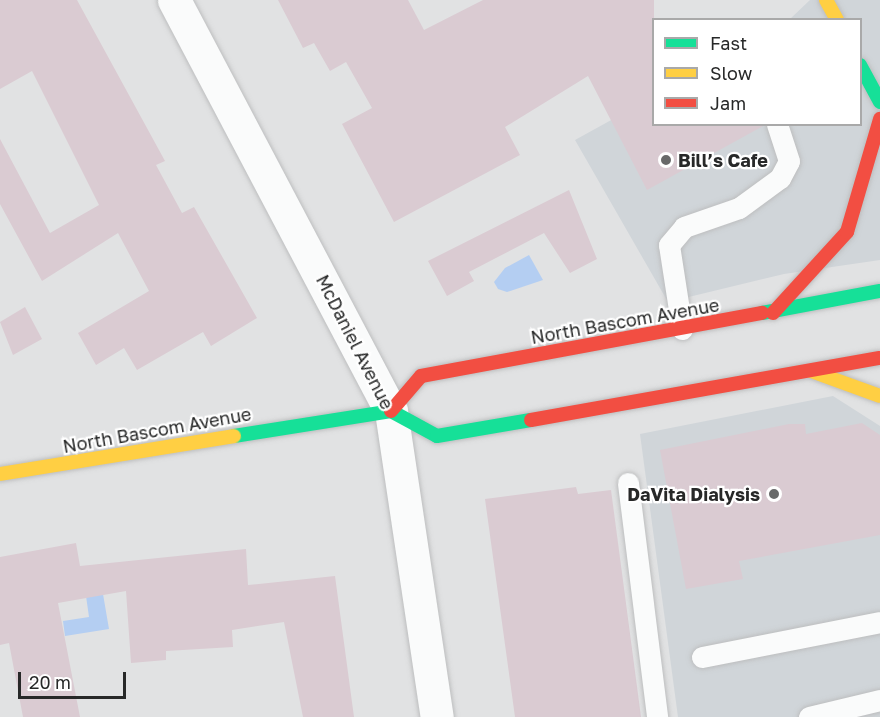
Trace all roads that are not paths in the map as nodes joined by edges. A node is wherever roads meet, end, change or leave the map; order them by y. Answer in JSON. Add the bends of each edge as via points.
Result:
{"nodes":[{"id":1,"x":174,"y":0,"type":"edge"},
{"id":2,"x":826,"y":0,"type":"edge"},
{"id":3,"x":836,"y":18,"type":"edge"},
{"id":4,"x":862,"y":67,"type":"edge"},
{"id":5,"x":880,"y":102,"type":"edge"},
{"id":6,"x":880,"y":119,"type":"edge"},
{"id":7,"x":778,"y":126,"type":"edge"},
{"id":8,"x":880,"y":291,"type":"edge"},
{"id":9,"x":772,"y":314,"type":"junction"},
{"id":10,"x":682,"y":330,"type":"junction"},
{"id":11,"x":880,"y":358,"type":"edge"},
{"id":12,"x":807,"y":369,"type":"junction"},
{"id":13,"x":880,"y":396,"type":"edge"},
{"id":14,"x":391,"y":411,"type":"junction"},
{"id":15,"x":0,"y":474,"type":"edge"},
{"id":16,"x":628,"y":483,"type":"dead end"},
{"id":17,"x":880,"y":622,"type":"edge"},
{"id":18,"x":702,"y":657,"type":"dead end"},
{"id":19,"x":880,"y":700,"type":"edge"},
{"id":20,"x":437,"y":717,"type":"edge"},
{"id":21,"x":657,"y":717,"type":"edge"},
{"id":22,"x":809,"y":717,"type":"edge"}],
"edges":[{"from":1,"to":14,"type":"street","name":"McDaniel Avenue"},
{"from":2,"to":3,"type":"main road"},
{"from":4,"to":5,"type":"main road"},
{"from":6,"to":9,"type":"main road","via":[[847,232]]},
{"from":7,"to":10,"type":"lane","via":[[789,161],[780,178],[739,208],[684,227],[669,245]]},
{"from":8,"to":9,"type":"main road","name":"North Bascom Avenue"},
{"from":9,"to":10,"type":"main road","name":"North Bascom Avenue"},
{"from":10,"to":14,"type":"main road","name":"North Bascom Avenue","via":[[421,376]]},
{"from":11,"to":12,"type":"main road"},
{"from":12,"to":13,"type":"main road"},
{"from":12,"to":14,"type":"main road","via":[[437,436]]},
{"from":14,"to":15,"type":"main road","name":"North Bascom Avenue"},
{"from":14,"to":20,"type":"street","name":"McDaniel Avenue"},
{"from":16,"to":21,"type":"lane"},
{"from":17,"to":18,"type":"lane"},
{"from":19,"to":22,"type":"lane"}]}
